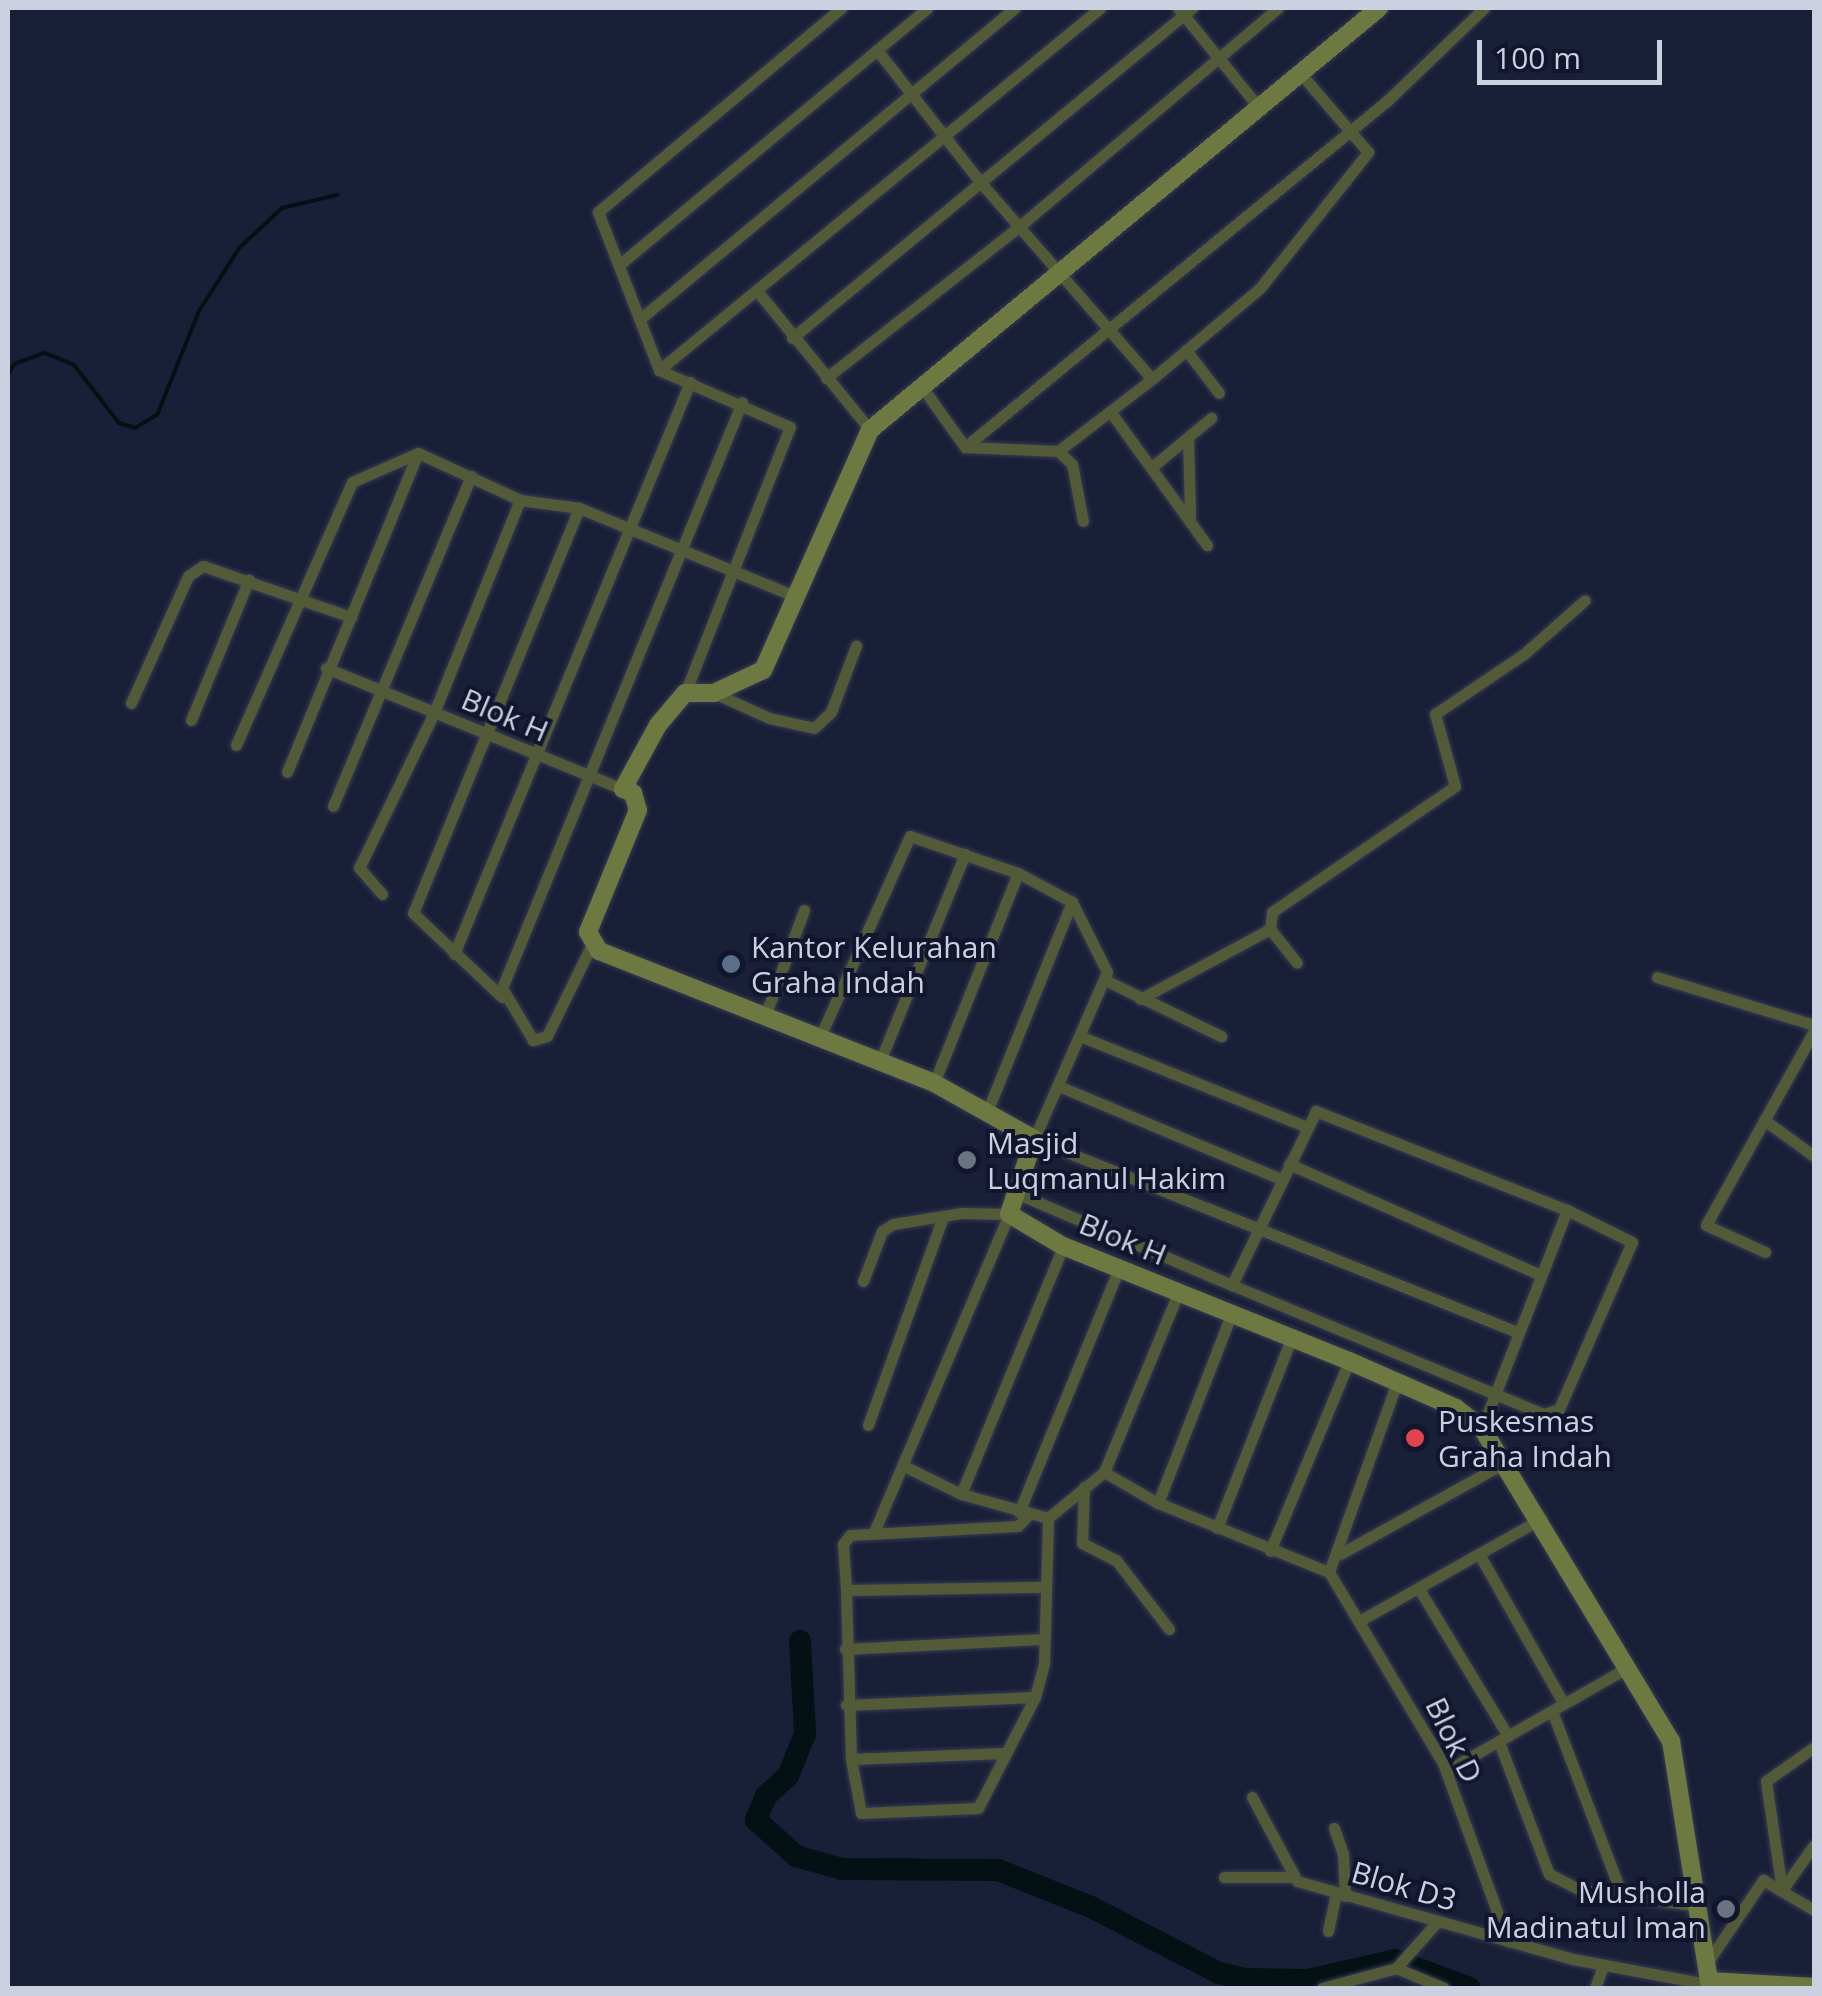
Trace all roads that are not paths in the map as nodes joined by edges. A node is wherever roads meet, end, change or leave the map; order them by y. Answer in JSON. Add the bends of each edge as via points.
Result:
{"nodes":[{"id":1,"x":841,"y":8,"type":"edge"},
{"id":2,"x":928,"y":8,"type":"edge"},
{"id":3,"x":1015,"y":8,"type":"edge"},
{"id":4,"x":1100,"y":8,"type":"edge"},
{"id":5,"x":1278,"y":8,"type":"edge"},
{"id":6,"x":1379,"y":8,"type":"edge"},
{"id":7,"x":1484,"y":8,"type":"edge"},
{"id":8,"x":1185,"y":10,"type":"edge"},
{"id":9,"x":877,"y":50,"type":"junction"},
{"id":10,"x":1218,"y":56,"type":"junction"},
{"id":11,"x":1301,"y":74,"type":"junction"},
{"id":12,"x":912,"y":92,"type":"junction"},
{"id":13,"x":1260,"y":109,"type":"junction"},
{"id":14,"x":1348,"y":130,"type":"junction"},
{"id":15,"x":942,"y":135,"type":"junction"},
{"id":16,"x":981,"y":183,"type":"junction"},
{"id":17,"x":1021,"y":225,"type":"junction"},
{"id":18,"x":619,"y":265,"type":"junction"},
{"id":19,"x":1062,"y":272,"type":"junction"},
{"id":20,"x":758,"y":292,"type":"junction"},
{"id":21,"x":640,"y":319,"type":"junction"},
{"id":22,"x":1106,"y":328,"type":"junction"},
{"id":23,"x":792,"y":338,"type":"junction"},
{"id":24,"x":1186,"y":350,"type":"junction"},
{"id":25,"x":659,"y":370,"type":"junction"},
{"id":26,"x":826,"y":378,"type":"junction"},
{"id":27,"x":1152,"y":378,"type":"junction"},
{"id":28,"x":690,"y":382,"type":"junction"},
{"id":29,"x":922,"y":388,"type":"junction"},
{"id":30,"x":1220,"y":392,"type":"dead end"},
{"id":31,"x":742,"y":402,"type":"junction"},
{"id":32,"x":1112,"y":414,"type":"junction"},
{"id":33,"x":1211,"y":418,"type":"dead end"},
{"id":34,"x":870,"y":430,"type":"junction"},
{"id":35,"x":1188,"y":438,"type":"junction"},
{"id":36,"x":964,"y":447,"type":"junction"},
{"id":37,"x":1058,"y":450,"type":"junction"},
{"id":38,"x":418,"y":452,"type":"junction"},
{"id":39,"x":1152,"y":467,"type":"junction"},
{"id":40,"x":471,"y":476,"type":"junction"},
{"id":41,"x":520,"y":500,"type":"junction"},
{"id":42,"x":579,"y":508,"type":"junction"},
{"id":43,"x":1190,"y":517,"type":"junction"},
{"id":44,"x":1084,"y":521,"type":"dead end"},
{"id":45,"x":631,"y":529,"type":"junction"},
{"id":46,"x":1207,"y":545,"type":"dead end"},
{"id":47,"x":679,"y":549,"type":"junction"},
{"id":48,"x":732,"y":570,"type":"junction"},
{"id":49,"x":248,"y":580,"type":"junction"},
{"id":50,"x":302,"y":596,"type":"junction"},
{"id":51,"x":797,"y":597,"type":"junction"},
{"id":52,"x":1585,"y":600,"type":"dead end"},
{"id":53,"x":350,"y":616,"type":"junction"},
{"id":54,"x":856,"y":646,"type":"dead end"},
{"id":55,"x":326,"y":668,"type":"junction"},
{"id":56,"x":685,"y":693,"type":"junction"},
{"id":57,"x":714,"y":693,"type":"junction"},
{"id":58,"x":383,"y":694,"type":"junction"},
{"id":59,"x":131,"y":703,"type":"dead end"},
{"id":60,"x":433,"y":715,"type":"junction"},
{"id":61,"x":191,"y":720,"type":"dead end"},
{"id":62,"x":483,"y":736,"type":"junction"},
{"id":63,"x":236,"y":745,"type":"dead end"},
{"id":64,"x":536,"y":758,"type":"junction"},
{"id":65,"x":287,"y":772,"type":"dead end"},
{"id":66,"x":590,"y":778,"type":"junction"},
{"id":67,"x":623,"y":788,"type":"junction"},
{"id":68,"x":333,"y":806,"type":"dead end"},
{"id":69,"x":965,"y":854,"type":"junction"},
{"id":70,"x":1018,"y":873,"type":"junction"},
{"id":71,"x":382,"y":894,"type":"dead end"},
{"id":72,"x":1072,"y":902,"type":"junction"},
{"id":73,"x":804,"y":910,"type":"dead end"},
{"id":74,"x":1270,"y":929,"type":"junction"},
{"id":75,"x":592,"y":944,"type":"junction"},
{"id":76,"x":454,"y":954,"type":"junction"},
{"id":77,"x":1298,"y":963,"type":"dead end"},
{"id":78,"x":1657,"y":977,"type":"dead end"},
{"id":79,"x":1107,"y":981,"type":"junction"},
{"id":80,"x":502,"y":997,"type":"junction"},
{"id":81,"x":1140,"y":999,"type":"junction"},
{"id":82,"x":765,"y":1016,"type":"junction"},
{"id":83,"x":1814,"y":1028,"type":"edge"},
{"id":84,"x":1221,"y":1036,"type":"dead end"},
{"id":85,"x":820,"y":1037,"type":"junction"},
{"id":86,"x":1082,"y":1038,"type":"junction"},
{"id":87,"x":880,"y":1062,"type":"junction"},
{"id":88,"x":934,"y":1084,"type":"junction"},
{"id":89,"x":1061,"y":1087,"type":"junction"},
{"id":90,"x":988,"y":1112,"type":"junction"},
{"id":91,"x":1764,"y":1120,"type":"junction"},
{"id":92,"x":1306,"y":1126,"type":"junction"},
{"id":93,"x":1034,"y":1139,"type":"junction"},
{"id":94,"x":1814,"y":1156,"type":"edge"},
{"id":95,"x":1288,"y":1164,"type":"junction"},
{"id":96,"x":1281,"y":1179,"type":"junction"},
{"id":97,"x":1016,"y":1194,"type":"junction"},
{"id":98,"x":1567,"y":1210,"type":"junction"},
{"id":99,"x":1008,"y":1214,"type":"junction"},
{"id":100,"x":943,"y":1217,"type":"junction"},
{"id":101,"x":1257,"y":1230,"type":"junction"},
{"id":102,"x":1063,"y":1246,"type":"junction"},
{"id":103,"x":1765,"y":1252,"type":"dead end"},
{"id":104,"x":1119,"y":1268,"type":"junction"},
{"id":105,"x":1541,"y":1275,"type":"junction"},
{"id":106,"x":864,"y":1281,"type":"dead end"},
{"id":107,"x":1232,"y":1285,"type":"junction"},
{"id":108,"x":1179,"y":1291,"type":"junction"},
{"id":109,"x":1232,"y":1316,"type":"junction"},
{"id":110,"x":1517,"y":1332,"type":"junction"},
{"id":111,"x":1290,"y":1339,"type":"junction"},
{"id":112,"x":1349,"y":1361,"type":"junction"},
{"id":113,"x":1397,"y":1382,"type":"junction"},
{"id":114,"x":1495,"y":1394,"type":"junction"},
{"id":115,"x":868,"y":1425,"type":"dead end"},
{"id":116,"x":1482,"y":1428,"type":"junction"},
{"id":117,"x":1508,"y":1461,"type":"junction"},
{"id":118,"x":906,"y":1467,"type":"junction"},
{"id":119,"x":1104,"y":1472,"type":"junction"},
{"id":120,"x":1084,"y":1488,"type":"junction"},
{"id":121,"x":962,"y":1494,"type":"junction"},
{"id":122,"x":1158,"y":1502,"type":"junction"},
{"id":123,"x":1024,"y":1513,"type":"junction"},
{"id":124,"x":1048,"y":1518,"type":"junction"},
{"id":125,"x":1541,"y":1520,"type":"junction"},
{"id":126,"x":1216,"y":1528,"type":"junction"},
{"id":127,"x":874,"y":1532,"type":"junction"},
{"id":128,"x":1270,"y":1551,"type":"junction"},
{"id":129,"x":1340,"y":1554,"type":"junction"},
{"id":130,"x":1480,"y":1554,"type":"junction"},
{"id":131,"x":1329,"y":1572,"type":"junction"},
{"id":132,"x":1045,"y":1587,"type":"junction"},
{"id":133,"x":1419,"y":1589,"type":"junction"},
{"id":134,"x":846,"y":1590,"type":"junction"},
{"id":135,"x":1359,"y":1621,"type":"junction"},
{"id":136,"x":1169,"y":1629,"type":"dead end"},
{"id":137,"x":1045,"y":1639,"type":"junction"},
{"id":138,"x":845,"y":1650,"type":"junction"},
{"id":139,"x":1626,"y":1669,"type":"junction"},
{"id":140,"x":1035,"y":1697,"type":"junction"},
{"id":141,"x":1564,"y":1704,"type":"junction"},
{"id":142,"x":846,"y":1705,"type":"junction"},
{"id":143,"x":1552,"y":1711,"type":"junction"},
{"id":144,"x":1503,"y":1739,"type":"junction"},
{"id":145,"x":1814,"y":1747,"type":"edge"},
{"id":146,"x":1003,"y":1753,"type":"junction"},
{"id":147,"x":851,"y":1759,"type":"junction"},
{"id":148,"x":1446,"y":1772,"type":"junction"},
{"id":149,"x":1252,"y":1797,"type":"dead end"},
{"id":150,"x":1334,"y":1828,"type":"dead end"},
{"id":151,"x":1814,"y":1845,"type":"edge"},
{"id":152,"x":1224,"y":1876,"type":"dead end"},
{"id":153,"x":1290,"y":1877,"type":"junction"},
{"id":154,"x":1782,"y":1890,"type":"junction"},
{"id":155,"x":1341,"y":1894,"type":"junction"},
{"id":156,"x":1622,"y":1898,"type":"junction"},
{"id":157,"x":1700,"y":1906,"type":"junction"},
{"id":158,"x":1814,"y":1910,"type":"edge"},
{"id":159,"x":1437,"y":1922,"type":"junction"},
{"id":160,"x":1328,"y":1931,"type":"dead end"},
{"id":161,"x":1508,"y":1942,"type":"junction"},
{"id":162,"x":1709,"y":1960,"type":"junction"},
{"id":163,"x":1398,"y":1966,"type":"junction"},
{"id":164,"x":1603,"y":1966,"type":"junction"},
{"id":165,"x":1708,"y":1985,"type":"edge"},
{"id":166,"x":1814,"y":1987,"type":"edge"},
{"id":167,"x":1322,"y":1988,"type":"edge"},
{"id":168,"x":1444,"y":1988,"type":"edge"},
{"id":169,"x":1595,"y":1988,"type":"edge"}],
"edges":[{"from":1,"to":18,"type":"street","via":[[600,208]]},
{"from":2,"to":9,"type":"street"},
{"from":3,"to":12,"type":"street"},
{"from":4,"to":15,"type":"street"},
{"from":5,"to":10,"type":"street"},
{"from":6,"to":11,"type":"street"},
{"from":7,"to":14,"type":"street","via":[[1456,40]]},
{"from":8,"to":10,"type":"street"},
{"from":8,"to":16,"type":"street"},
{"from":9,"to":12,"type":"street"},
{"from":9,"to":18,"type":"street"},
{"from":10,"to":13,"type":"street"},
{"from":10,"to":17,"type":"street"},
{"from":11,"to":13,"type":"street"},
{"from":11,"to":14,"type":"street"},
{"from":12,"to":15,"type":"street"},
{"from":12,"to":21,"type":"street"},
{"from":13,"to":19,"type":"street"},
{"from":14,"to":22,"type":"street"},
{"from":14,"to":24,"type":"street","via":[[1368,152],[1340,192],[1260,288]]},
{"from":15,"to":16,"type":"street"},
{"from":15,"to":20,"type":"street"},
{"from":16,"to":17,"type":"street"},
{"from":16,"to":23,"type":"street"},
{"from":17,"to":19,"type":"street"},
{"from":17,"to":26,"type":"street"},
{"from":18,"to":21,"type":"street"},
{"from":19,"to":22,"type":"street"},
{"from":19,"to":29,"type":"street"},
{"from":20,"to":23,"type":"street"},
{"from":20,"to":25,"type":"street"},
{"from":21,"to":25,"type":"street"},
{"from":22,"to":27,"type":"street"},
{"from":22,"to":36,"type":"street"},
{"from":23,"to":26,"type":"street"},
{"from":24,"to":27,"type":"street"},
{"from":24,"to":30,"type":"street"},
{"from":25,"to":28,"type":"street"},
{"from":26,"to":34,"type":"street"},
{"from":27,"to":32,"type":"street"},
{"from":28,"to":31,"type":"street"},
{"from":28,"to":45,"type":"street"},
{"from":29,"to":34,"type":"street"},
{"from":29,"to":36,"type":"street"},
{"from":31,"to":47,"type":"street"},
{"from":31,"to":48,"type":"street","via":[[790,426]]},
{"from":32,"to":37,"type":"street"},
{"from":32,"to":39,"type":"street"},
{"from":33,"to":35,"type":"street"},
{"from":34,"to":51,"type":"street"},
{"from":35,"to":39,"type":"street"},
{"from":35,"to":43,"type":"street"},
{"from":36,"to":37,"type":"street"},
{"from":37,"to":44,"type":"street","via":[[1072,464]]},
{"from":38,"to":40,"type":"street"},
{"from":38,"to":50,"type":"street","via":[[352,482]]},
{"from":38,"to":53,"type":"street"},
{"from":39,"to":43,"type":"street"},
{"from":40,"to":41,"type":"street"},
{"from":40,"to":58,"type":"street"},
{"from":41,"to":42,"type":"street"},
{"from":41,"to":60,"type":"street"},
{"from":42,"to":45,"type":"street"},
{"from":42,"to":62,"type":"street"},
{"from":43,"to":46,"type":"street"},
{"from":45,"to":47,"type":"street"},
{"from":45,"to":64,"type":"street"},
{"from":47,"to":48,"type":"street"},
{"from":47,"to":66,"type":"street"},
{"from":48,"to":51,"type":"street"},
{"from":48,"to":56,"type":"street"},
{"from":49,"to":50,"type":"street"},
{"from":49,"to":59,"type":"street","via":[[204,566],[188,576]]},
{"from":49,"to":61,"type":"street"},
{"from":50,"to":53,"type":"street"},
{"from":50,"to":63,"type":"street"},
{"from":51,"to":57,"type":"street","via":[[763,670]]},
{"from":52,"to":74,"type":"street","via":[[1524,654],[1436,714],[1455,786],[1272,912]]},
{"from":53,"to":55,"type":"street"},
{"from":54,"to":57,"type":"street","via":[[831,712],[814,728],[768,718]]},
{"from":55,"to":58,"type":"street","name":"Blok H"},
{"from":55,"to":65,"type":"street"},
{"from":56,"to":57,"type":"street"},
{"from":56,"to":67,"type":"street"},
{"from":58,"to":60,"type":"street","name":"Blok H"},
{"from":58,"to":68,"type":"street"},
{"from":60,"to":62,"type":"street","name":"Blok H"},
{"from":60,"to":71,"type":"street","via":[[359,868]]},
{"from":62,"to":64,"type":"street","name":"Blok H"},
{"from":62,"to":76,"type":"street","via":[[413,913]]},
{"from":64,"to":66,"type":"street","name":"Blok H"},
{"from":64,"to":76,"type":"street"},
{"from":66,"to":67,"type":"street","name":"Blok H"},
{"from":66,"to":80,"type":"street"},
{"from":67,"to":75,"type":"street","via":[[633,793],[638,810],[590,920]]},
{"from":69,"to":70,"type":"street"},
{"from":69,"to":85,"type":"street","via":[[916,835],[906,840]]},
{"from":69,"to":87,"type":"street"},
{"from":70,"to":72,"type":"street"},
{"from":70,"to":88,"type":"street"},
{"from":72,"to":79,"type":"street"},
{"from":72,"to":90,"type":"street"},
{"from":73,"to":82,"type":"street"},
{"from":74,"to":77,"type":"street"},
{"from":74,"to":81,"type":"street"},
{"from":75,"to":80,"type":"street","via":[[542,1042],[526,1034]]},
{"from":75,"to":82,"type":"street"},
{"from":76,"to":80,"type":"street"},
{"from":78,"to":83,"type":"street"},
{"from":79,"to":81,"type":"street"},
{"from":79,"to":86,"type":"street"},
{"from":81,"to":84,"type":"street"},
{"from":82,"to":85,"type":"street"},
{"from":83,"to":91,"type":"street"},
{"from":85,"to":87,"type":"street"},
{"from":86,"to":89,"type":"street"},
{"from":86,"to":92,"type":"street"},
{"from":87,"to":88,"type":"street"},
{"from":88,"to":90,"type":"street"},
{"from":89,"to":93,"type":"street"},
{"from":89,"to":96,"type":"street"},
{"from":90,"to":93,"type":"street"},
{"from":91,"to":94,"type":"street"},
{"from":91,"to":103,"type":"street","via":[[1706,1225]]},
{"from":92,"to":95,"type":"street"},
{"from":92,"to":98,"type":"street","via":[[1311,1114],[1322,1111]]},
{"from":93,"to":97,"type":"street"},
{"from":93,"to":101,"type":"street"},
{"from":95,"to":96,"type":"street"},
{"from":95,"to":105,"type":"street"},
{"from":96,"to":101,"type":"street"},
{"from":97,"to":99,"type":"street"},
{"from":97,"to":107,"type":"street"},
{"from":98,"to":105,"type":"street"},
{"from":98,"to":114,"type":"street","via":[[1632,1242],[1621,1279],[1559,1409],[1544,1414]]},
{"from":99,"to":100,"type":"street"},
{"from":99,"to":102,"type":"street","name":"Blok H"},
{"from":99,"to":118,"type":"street"},
{"from":100,"to":106,"type":"street","via":[[905,1219],[882,1231]]},
{"from":100,"to":115,"type":"street"},
{"from":101,"to":107,"type":"street"},
{"from":101,"to":110,"type":"street"},
{"from":102,"to":104,"type":"street","name":"Blok H"},
{"from":102,"to":121,"type":"street"},
{"from":104,"to":108,"type":"street","name":"Blok H"},
{"from":104,"to":123,"type":"street"},
{"from":105,"to":110,"type":"street"},
{"from":107,"to":114,"type":"street"},
{"from":108,"to":109,"type":"street","name":"Blok H"},
{"from":108,"to":119,"type":"street"},
{"from":109,"to":111,"type":"street","name":"Blok H"},
{"from":109,"to":122,"type":"street"},
{"from":110,"to":114,"type":"street"},
{"from":111,"to":112,"type":"street","name":"Blok H"},
{"from":111,"to":126,"type":"street"},
{"from":112,"to":113,"type":"street","name":"Blok H"},
{"from":112,"to":128,"type":"street"},
{"from":113,"to":116,"type":"street","name":"Blok H","via":[[1456,1408]]},
{"from":113,"to":129,"type":"street"},
{"from":114,"to":116,"type":"street"},
{"from":116,"to":117,"type":"street","name":"Blok H"},
{"from":117,"to":125,"type":"street","name":"Blok H"},
{"from":117,"to":129,"type":"street"},
{"from":118,"to":121,"type":"street"},
{"from":118,"to":127,"type":"street"},
{"from":119,"to":120,"type":"street"},
{"from":119,"to":122,"type":"street"},
{"from":120,"to":124,"type":"street"},
{"from":120,"to":136,"type":"street","via":[[1082,1543],[1116,1560]]},
{"from":121,"to":123,"type":"street"},
{"from":122,"to":126,"type":"street"},
{"from":123,"to":124,"type":"street"},
{"from":123,"to":127,"type":"street","via":[[1018,1526]]},
{"from":124,"to":132,"type":"street"},
{"from":125,"to":130,"type":"street"},
{"from":125,"to":139,"type":"street","name":"Blok H"},
{"from":126,"to":128,"type":"street"},
{"from":127,"to":134,"type":"street","via":[[846,1539]]},
{"from":128,"to":131,"type":"street"},
{"from":129,"to":131,"type":"street"},
{"from":130,"to":133,"type":"street"},
{"from":130,"to":141,"type":"street"},
{"from":131,"to":135,"type":"street","name":"Blok D"},
{"from":132,"to":134,"type":"street"},
{"from":132,"to":137,"type":"street"},
{"from":133,"to":135,"type":"street"},
{"from":133,"to":144,"type":"street"},
{"from":134,"to":138,"type":"street"},
{"from":135,"to":148,"type":"street","name":"Blok D"},
{"from":137,"to":138,"type":"street"},
{"from":137,"to":140,"type":"street"},
{"from":138,"to":142,"type":"street"},
{"from":139,"to":141,"type":"street"},
{"from":139,"to":157,"type":"street","name":"Blok H","via":[[1677,1758]]},
{"from":140,"to":142,"type":"street"},
{"from":140,"to":146,"type":"street"},
{"from":141,"to":143,"type":"street"},
{"from":142,"to":147,"type":"street"},
{"from":143,"to":144,"type":"street"},
{"from":143,"to":156,"type":"street"},
{"from":144,"to":148,"type":"street"},
{"from":144,"to":156,"type":"street","via":[[1544,1870],[1564,1885]]},
{"from":145,"to":154,"type":"street","via":[[1766,1782]]},
{"from":146,"to":147,"type":"street"},
{"from":146,"to":147,"type":"street","via":[[978,1808],[861,1813]]},
{"from":148,"to":161,"type":"street","name":"Blok D"},
{"from":149,"to":153,"type":"street"},
{"from":150,"to":155,"type":"street","via":[[1343,1854]]},
{"from":151,"to":154,"type":"street"},
{"from":152,"to":153,"type":"street","name":"Blok D3"},
{"from":153,"to":155,"type":"street","name":"Blok D3"},
{"from":154,"to":158,"type":"street"},
{"from":154,"to":162,"type":"street","via":[[1768,1880],[1758,1884]]},
{"from":155,"to":159,"type":"street","name":"Blok D3"},
{"from":155,"to":160,"type":"street"},
{"from":156,"to":157,"type":"street"},
{"from":157,"to":162,"type":"street","name":"Blok H"},
{"from":159,"to":161,"type":"street","name":"Blok D3"},
{"from":159,"to":163,"type":"street"},
{"from":161,"to":164,"type":"street","name":"Blok D3"},
{"from":162,"to":165,"type":"street","name":"Blok H"},
{"from":163,"to":167,"type":"street"},
{"from":163,"to":168,"type":"street"},
{"from":164,"to":165,"type":"street","name":"Blok D3"},
{"from":164,"to":169,"type":"street"},
{"from":165,"to":166,"type":"street"}]}
